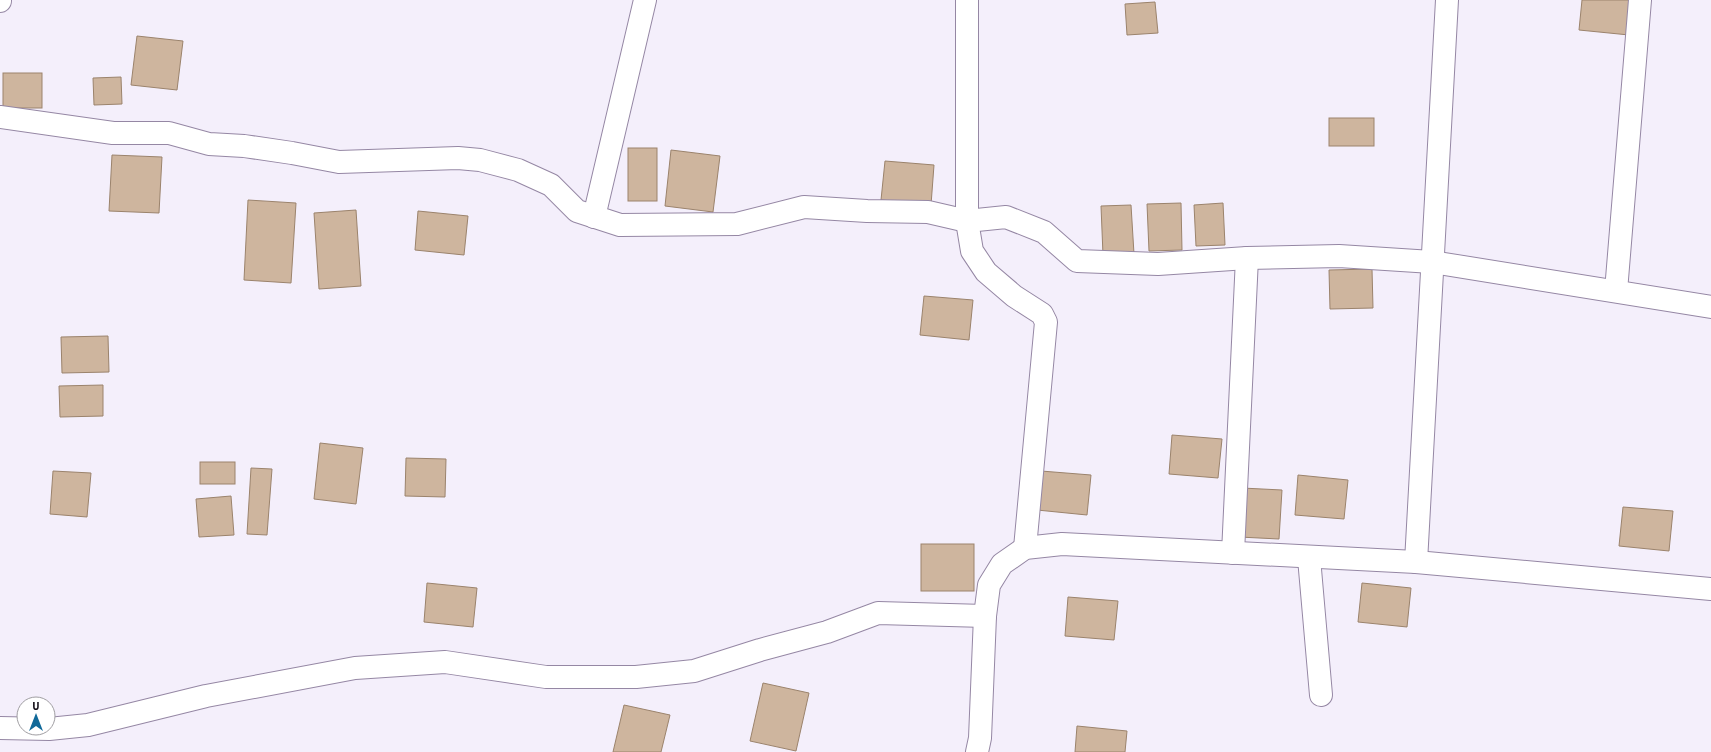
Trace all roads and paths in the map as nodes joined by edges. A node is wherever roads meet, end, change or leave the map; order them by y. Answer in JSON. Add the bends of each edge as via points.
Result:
{"nodes":[{"id":1,"x":645,"y":0,"type":"edge"},
{"id":2,"x":967,"y":0,"type":"edge"},
{"id":3,"x":1447,"y":0,"type":"edge"},
{"id":4,"x":1640,"y":0,"type":"edge"},
{"id":5,"x":0,"y":117,"type":"edge"},
{"id":6,"x":594,"y":217,"type":"junction"},
{"id":7,"x":966,"y":221,"type":"junction"},
{"id":8,"x":1247,"y":258,"type":"junction"},
{"id":9,"x":1432,"y":262,"type":"junction"},
{"id":10,"x":1616,"y":291,"type":"junction"},
{"id":11,"x":1711,"y":307,"type":"edge"},
{"id":12,"x":1025,"y":548,"type":"junction"},
{"id":13,"x":1233,"y":553,"type":"junction"},
{"id":14,"x":1309,"y":558,"type":"junction"},
{"id":15,"x":1416,"y":562,"type":"junction"},
{"id":16,"x":1711,"y":589,"type":"edge"},
{"id":17,"x":985,"y":616,"type":"junction"},
{"id":18,"x":1321,"y":695,"type":"dead end"},
{"id":19,"x":0,"y":728,"type":"edge"},
{"id":20,"x":977,"y":752,"type":"edge"}],
"edges":[{"from":1,"to":6,"type":"street"},
{"from":2,"to":7,"type":"street"},
{"from":3,"to":9,"type":"street"},
{"from":4,"to":10,"type":"street"},
{"from":5,"to":6,"type":"street","via":[[113,132],[169,133],[209,144],[278,151],[339,162],[458,158],[480,160],[518,170],[551,185],[577,211]]},
{"from":6,"to":7,"type":"street","via":[[620,225],[737,224],[804,207],[928,212]]},
{"from":7,"to":8,"type":"street","via":[[1006,217],[1044,232],[1077,261],[1158,264]]},
{"from":7,"to":12,"type":"street","via":[[972,251],[986,272],[1014,296],[1042,314],[1046,322]]},
{"from":8,"to":9,"type":"street","via":[[1339,256]]},
{"from":8,"to":13,"type":"street"},
{"from":9,"to":10,"type":"street"},
{"from":9,"to":15,"type":"street"},
{"from":10,"to":11,"type":"street"},
{"from":12,"to":13,"type":"street","via":[[1062,544]]},
{"from":12,"to":17,"type":"street","via":[[1002,564],[992,579]]},
{"from":13,"to":14,"type":"street"},
{"from":14,"to":15,"type":"street"},
{"from":14,"to":18,"type":"street"},
{"from":15,"to":16,"type":"street"},
{"from":17,"to":19,"type":"street","via":[[878,613],[827,632],[694,671],[636,677],[546,677],[445,662],[355,668],[206,696],[88,725],[49,729]]},
{"from":17,"to":20,"type":"street","via":[[980,738]]}]}
